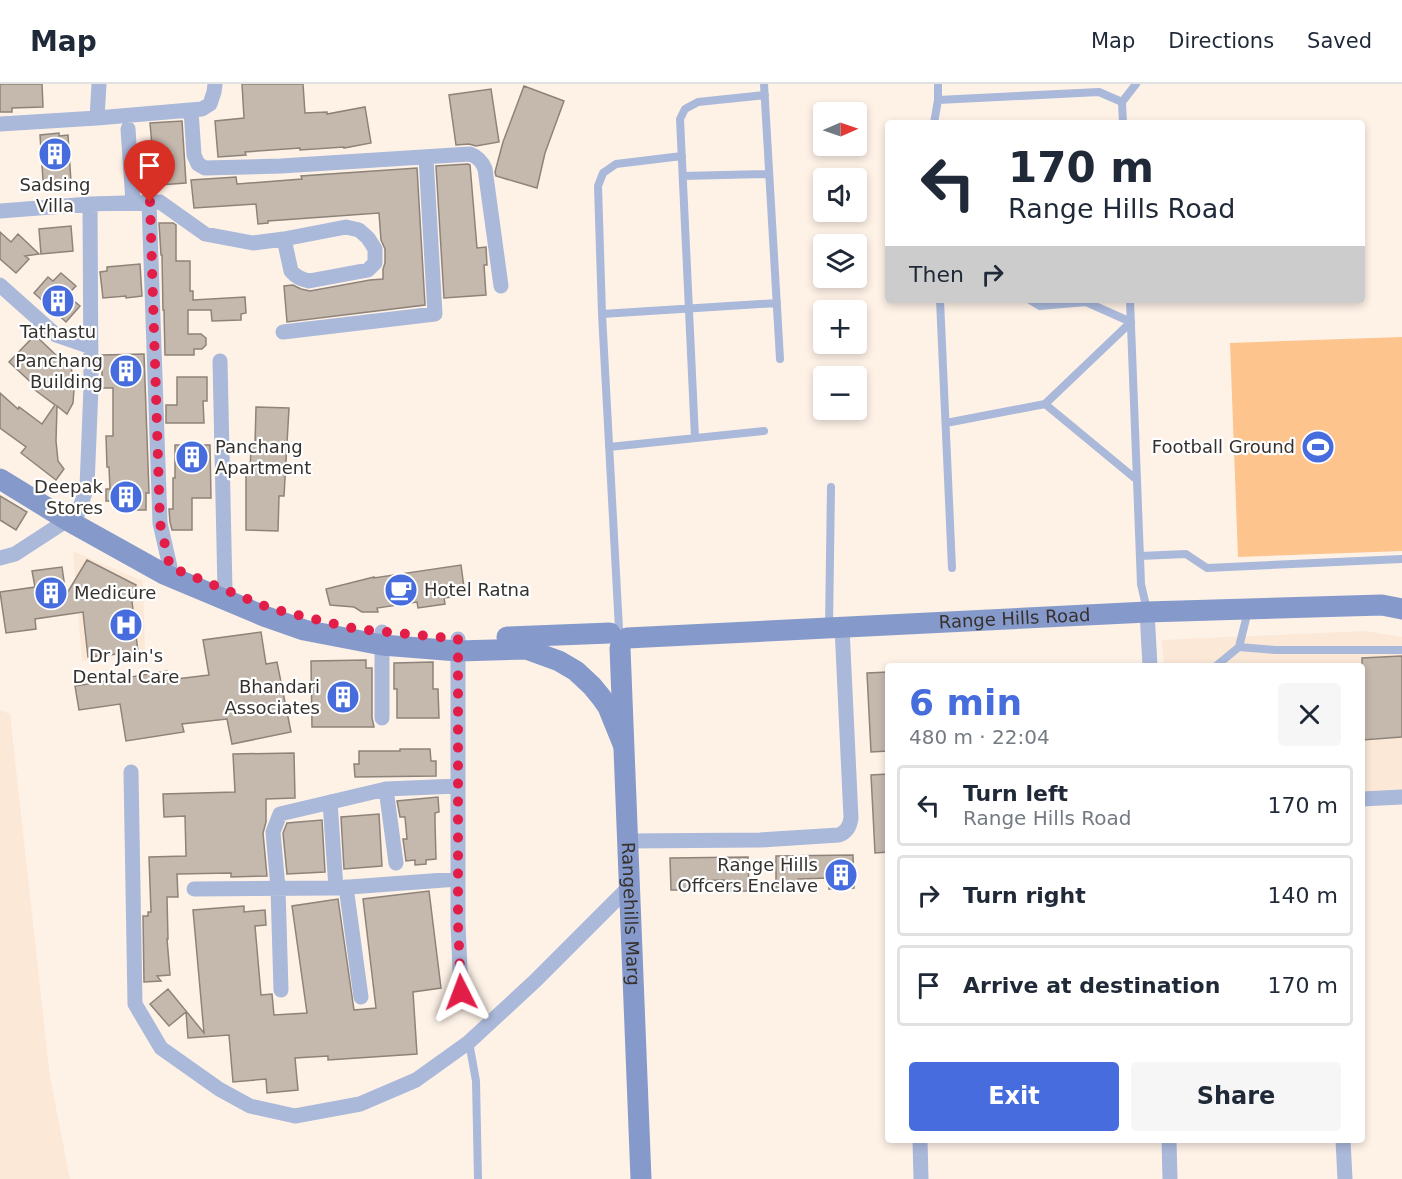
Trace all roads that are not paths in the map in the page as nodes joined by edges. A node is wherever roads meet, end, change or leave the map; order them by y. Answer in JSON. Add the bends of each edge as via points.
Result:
{"nodes":[{"id":1,"x":99,"y":84,"type":"edge"},
{"id":2,"x":215,"y":84,"type":"edge"},
{"id":3,"x":764,"y":84,"type":"edge"},
{"id":4,"x":938,"y":84,"type":"edge"},
{"id":5,"x":1136,"y":84,"type":"edge"},
{"id":6,"x":765,"y":95,"type":"junction"},
{"id":7,"x":938,"y":100,"type":"junction"},
{"id":8,"x":1122,"y":102,"type":"junction"},
{"id":9,"x":190,"y":110,"type":"junction"},
{"id":10,"x":97,"y":118,"type":"junction"},
{"id":11,"x":935,"y":120,"type":"edge"},
{"id":12,"x":1123,"y":120,"type":"edge"},
{"id":13,"x":0,"y":124,"type":"edge"},
{"id":14,"x":128,"y":129,"type":"dead end"},
{"id":15,"x":682,"y":156,"type":"junction"},
{"id":16,"x":426,"y":157,"type":"junction"},
{"id":17,"x":770,"y":174,"type":"junction"},
{"id":18,"x":682,"y":176,"type":"junction"},
{"id":19,"x":133,"y":202,"type":"junction"},
{"id":20,"x":150,"y":202,"type":"junction"},
{"id":21,"x":90,"y":204,"type":"junction"},
{"id":22,"x":0,"y":211,"type":"edge"},
{"id":23,"x":284,"y":239,"type":"junction"},
{"id":24,"x":0,"y":285,"type":"edge"},
{"id":25,"x":501,"y":286,"type":"dead end"},
{"id":26,"x":777,"y":303,"type":"junction"},
{"id":27,"x":940,"y":303,"type":"edge"},
{"id":28,"x":1035,"y":303,"type":"edge"},
{"id":29,"x":1068,"y":303,"type":"edge"},
{"id":30,"x":1090,"y":303,"type":"edge"},
{"id":31,"x":1130,"y":303,"type":"edge"},
{"id":32,"x":689,"y":308,"type":"junction"},
{"id":33,"x":603,"y":314,"type":"junction"},
{"id":34,"x":1131,"y":322,"type":"junction"},
{"id":35,"x":283,"y":332,"type":"dead end"},
{"id":36,"x":91,"y":347,"type":"junction"},
{"id":37,"x":780,"y":359,"type":"dead end"},
{"id":38,"x":220,"y":361,"type":"dead end"},
{"id":39,"x":1045,"y":404,"type":"junction"},
{"id":40,"x":946,"y":423,"type":"junction"},
{"id":41,"x":764,"y":431,"type":"dead end"},
{"id":42,"x":695,"y":438,"type":"junction"},
{"id":43,"x":609,"y":447,"type":"junction"},
{"id":44,"x":0,"y":465,"type":"edge"},
{"id":45,"x":0,"y":479,"type":"edge"},
{"id":46,"x":1137,"y":480,"type":"junction"},
{"id":47,"x":831,"y":487,"type":"dead end"},
{"id":48,"x":72,"y":516,"type":"junction"},
{"id":49,"x":1140,"y":556,"type":"junction"},
{"id":50,"x":0,"y":558,"type":"edge"},
{"id":51,"x":1402,"y":559,"type":"edge"},
{"id":52,"x":170,"y":567,"type":"junction"},
{"id":53,"x":952,"y":568,"type":"dead end"},
{"id":54,"x":225,"y":590,"type":"junction"},
{"id":55,"x":1248,"y":609,"type":"junction"},
{"id":56,"x":1402,"y":609,"type":"edge"},
{"id":57,"x":1147,"y":612,"type":"junction"},
{"id":58,"x":836,"y":628,"type":"junction"},
{"id":59,"x":382,"y":639,"type":"junction"},
{"id":60,"x":617,"y":639,"type":"junction"},
{"id":61,"x":458,"y":645,"type":"junction"},
{"id":62,"x":1239,"y":647,"type":"junction"},
{"id":63,"x":526,"y":649,"type":"junction"},
{"id":64,"x":1402,"y":650,"type":"edge"},
{"id":65,"x":1150,"y":663,"type":"edge"},
{"id":66,"x":1220,"y":663,"type":"edge"},
{"id":67,"x":382,"y":718,"type":"dead end"},
{"id":68,"x":623,"y":744,"type":"junction"},
{"id":69,"x":131,"y":772,"type":"dead end"},
{"id":70,"x":458,"y":786,"type":"junction"},
{"id":71,"x":386,"y":789,"type":"junction"},
{"id":72,"x":1402,"y":798,"type":"edge"},
{"id":73,"x":1365,"y":799,"type":"edge"},
{"id":74,"x":330,"y":802,"type":"junction"},
{"id":75,"x":627,"y":841,"type":"junction"},
{"id":76,"x":396,"y":863,"type":"dead end"},
{"id":77,"x":458,"y":879,"type":"junction"},
{"id":78,"x":629,"y":886,"type":"junction"},
{"id":79,"x":278,"y":888,"type":"junction"},
{"id":80,"x":341,"y":888,"type":"junction"},
{"id":81,"x":194,"y":889,"type":"dead end"},
{"id":82,"x":281,"y":990,"type":"dead end"},
{"id":83,"x":461,"y":992,"type":"dead end"},
{"id":84,"x":361,"y":998,"type":"dead end"},
{"id":85,"x":469,"y":1042,"type":"junction"},
{"id":86,"x":920,"y":1143,"type":"edge"},
{"id":87,"x":1169,"y":1143,"type":"edge"},
{"id":88,"x":1343,"y":1143,"type":"edge"},
{"id":89,"x":478,"y":1179,"type":"edge"},
{"id":90,"x":641,"y":1179,"type":"edge"},
{"id":91,"x":921,"y":1179,"type":"edge"},
{"id":92,"x":1170,"y":1179,"type":"edge"},
{"id":93,"x":1345,"y":1179,"type":"edge"}],
"edges":[{"from":1,"to":10,"type":"street"},
{"from":2,"to":9,"type":"street","via":[[210,104]]},
{"from":3,"to":6,"type":"lane"},
{"from":4,"to":7,"type":"lane"},
{"from":5,"to":8,"type":"lane"},
{"from":6,"to":15,"type":"lane","via":[[691,105],[680,119]]},
{"from":6,"to":17,"type":"lane"},
{"from":7,"to":8,"type":"lane","via":[[1099,92]]},
{"from":7,"to":11,"type":"lane"},
{"from":8,"to":12,"type":"lane"},
{"from":9,"to":10,"type":"street"},
{"from":9,"to":16,"type":"street","via":[[194,155],[205,168]]},
{"from":10,"to":13,"type":"street"},
{"from":14,"to":19,"type":"street"},
{"from":15,"to":18,"type":"lane"},
{"from":15,"to":33,"type":"lane","via":[[616,165],[600,178]]},
{"from":16,"to":25,"type":"street","via":[[470,154],[483,163]]},
{"from":16,"to":35,"type":"street","via":[[435,314]]},
{"from":17,"to":18,"type":"lane"},
{"from":17,"to":26,"type":"lane"},
{"from":18,"to":32,"type":"lane"},
{"from":19,"to":20,"type":"street"},
{"from":19,"to":21,"type":"street"},
{"from":20,"to":23,"type":"street","via":[[160,202],[205,234],[253,243]]},
{"from":20,"to":52,"type":"street","via":[[160,523]]},
{"from":21,"to":22,"type":"street"},
{"from":21,"to":36,"type":"street"},
{"from":23,"to":23,"type":"street","via":[[346,227],[359,230],[375,249],[375,263],[368,270],[303,280],[291,271]]},
{"from":24,"to":36,"type":"street","via":[[56,335]]},
{"from":26,"to":32,"type":"lane"},
{"from":26,"to":37,"type":"lane"},
{"from":27,"to":40,"type":"lane"},
{"from":28,"to":29,"type":"lane"},
{"from":30,"to":34,"type":"lane"},
{"from":31,"to":34,"type":"lane"},
{"from":32,"to":33,"type":"lane"},
{"from":32,"to":42,"type":"lane"},
{"from":33,"to":43,"type":"lane"},
{"from":34,"to":39,"type":"lane"},
{"from":34,"to":46,"type":"lane"},
{"from":36,"to":48,"type":"street","via":[[87,487]]},
{"from":38,"to":54,"type":"street"},
{"from":39,"to":40,"type":"lane"},
{"from":39,"to":46,"type":"lane"},
{"from":40,"to":53,"type":"lane"},
{"from":41,"to":42,"type":"lane"},
{"from":42,"to":43,"type":"lane"},
{"from":43,"to":60,"type":"lane"},
{"from":44,"to":48,"type":"main road"},
{"from":45,"to":48,"type":"main road"},
{"from":46,"to":49,"type":"lane"},
{"from":47,"to":58,"type":"lane"},
{"from":48,"to":50,"type":"street","via":[[15,554]]},
{"from":48,"to":52,"type":"main road"},
{"from":48,"to":59,"type":"main road","via":[[164,574],[264,616],[304,630]]},
{"from":49,"to":51,"type":"lane","via":[[1186,554],[1207,568]]},
{"from":49,"to":57,"type":"lane"},
{"from":52,"to":54,"type":"main road"},
{"from":54,"to":59,"type":"main road","via":[[267,607]]},
{"from":55,"to":56,"type":"main road","name":"Range Hills Road","via":[[1382,605]]},
{"from":55,"to":57,"type":"main road","name":"Range Hills Road"},
{"from":55,"to":62,"type":"lane"},
{"from":57,"to":58,"type":"main road","name":"Range Hills Road"},
{"from":57,"to":65,"type":"street"},
{"from":58,"to":60,"type":"main road","name":"Range Hills Road"},
{"from":58,"to":75,"type":"street","via":[[851,818],[844,833],[760,840]]},
{"from":59,"to":61,"type":"main road"},
{"from":59,"to":67,"type":"street"},
{"from":60,"to":61,"type":"main road","via":[[495,638]]},
{"from":60,"to":63,"type":"main road","name":"Range Hills Road"},
{"from":60,"to":68,"type":"main road","name":"Rangehills Marg"},
{"from":61,"to":63,"type":"main road","name":"Range Hills Road"},
{"from":61,"to":70,"type":"street"},
{"from":62,"to":64,"type":"lane"},
{"from":62,"to":66,"type":"lane"},
{"from":63,"to":68,"type":"main road","via":[[559,661],[592,686],[608,707]]},
{"from":68,"to":75,"type":"main road","name":"Rangehills Marg"},
{"from":69,"to":85,"type":"street","via":[[135,1004],[161,1048],[250,1106],[296,1116],[360,1104],[416,1080]]},
{"from":70,"to":71,"type":"street"},
{"from":70,"to":77,"type":"street"},
{"from":71,"to":74,"type":"street"},
{"from":71,"to":76,"type":"street"},
{"from":72,"to":73,"type":"street"},
{"from":74,"to":79,"type":"street","via":[[280,814],[273,832]]},
{"from":74,"to":80,"type":"street"},
{"from":75,"to":78,"type":"main road","name":"Rangehills Marg"},
{"from":77,"to":80,"type":"street"},
{"from":77,"to":83,"type":"street"},
{"from":78,"to":85,"type":"street"},
{"from":78,"to":90,"type":"main road","name":"Rangehills Marg"},
{"from":79,"to":80,"type":"street"},
{"from":79,"to":81,"type":"street"},
{"from":79,"to":82,"type":"street"},
{"from":80,"to":84,"type":"street"},
{"from":85,"to":89,"type":"lane","via":[[476,1082]]},
{"from":86,"to":91,"type":"street"},
{"from":87,"to":92,"type":"street"},
{"from":88,"to":93,"type":"street"}]}
